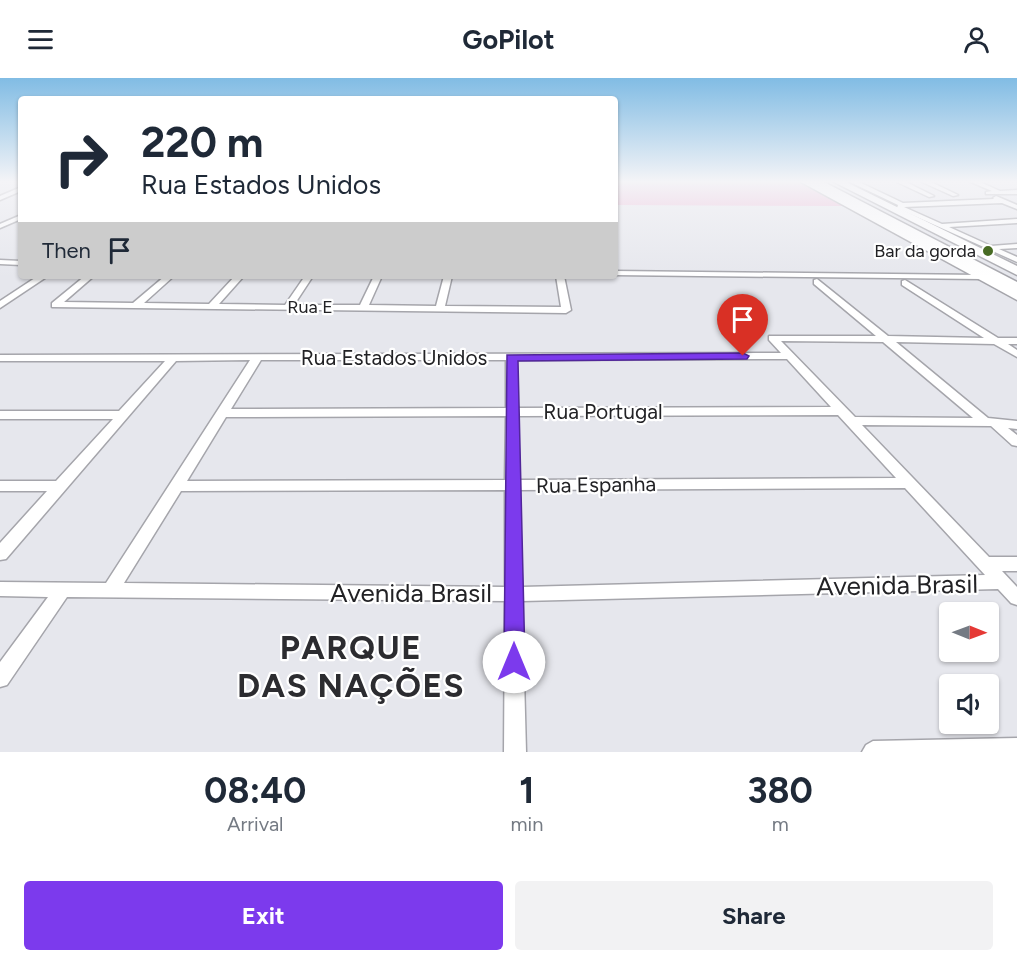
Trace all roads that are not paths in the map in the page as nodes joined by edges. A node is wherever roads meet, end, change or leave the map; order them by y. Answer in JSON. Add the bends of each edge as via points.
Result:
{"nodes":[{"id":1,"x":864,"y":213,"type":"edge"},
{"id":2,"x":884,"y":213,"type":"edge"},
{"id":3,"x":886,"y":213,"type":"edge"},
{"id":4,"x":898,"y":213,"type":"edge"},
{"id":5,"x":913,"y":213,"type":"edge"},
{"id":6,"x":18,"y":218,"type":"edge"},
{"id":7,"x":1017,"y":221,"type":"edge"},
{"id":8,"x":995,"y":222,"type":"junction"},
{"id":9,"x":924,"y":225,"type":"joint"},
{"id":10,"x":944,"y":225,"type":"junction"},
{"id":11,"x":0,"y":226,"type":"edge"},
{"id":12,"x":1017,"y":232,"type":"edge"},
{"id":13,"x":1017,"y":246,"type":"edge"},
{"id":14,"x":991,"y":247,"type":"junction"},
{"id":15,"x":18,"y":255,"type":"edge"},
{"id":16,"x":1017,"y":260,"type":"edge"},
{"id":17,"x":2,"y":262,"type":"edge"},
{"id":18,"x":18,"y":263,"type":"edge"},
{"id":19,"x":966,"y":269,"type":"junction"},
{"id":20,"x":618,"y":271,"type":"edge"},
{"id":21,"x":618,"y":271,"type":"edge"},
{"id":22,"x":1017,"y":271,"type":"edge"},
{"id":23,"x":39,"y":279,"type":"edge"},
{"id":24,"x":86,"y":279,"type":"edge"},
{"id":25,"x":166,"y":279,"type":"edge"},
{"id":26,"x":237,"y":279,"type":"edge"},
{"id":27,"x":307,"y":279,"type":"edge"},
{"id":28,"x":377,"y":279,"type":"edge"},
{"id":29,"x":447,"y":279,"type":"edge"},
{"id":30,"x":561,"y":279,"type":"edge"},
{"id":31,"x":1017,"y":279,"type":"edge"},
{"id":32,"x":987,"y":280,"type":"junction"},
{"id":33,"x":905,"y":283,"type":"junction"},
{"id":34,"x":1017,"y":288,"type":"edge"},
{"id":35,"x":1017,"y":296,"type":"edge"},
{"id":36,"x":0,"y":305,"type":"edge"},
{"id":37,"x":135,"y":306,"type":"junction"},
{"id":38,"x":211,"y":307,"type":"junction"},
{"id":39,"x":288,"y":307,"type":"junction"},
{"id":40,"x":364,"y":307,"type":"junction"},
{"id":41,"x":440,"y":308,"type":"junction"},
{"id":42,"x":885,"y":339,"type":"junction"},
{"id":43,"x":996,"y":340,"type":"junction"},
{"id":44,"x":1017,"y":341,"type":"edge"},
{"id":45,"x":1017,"y":354,"type":"edge"},
{"id":46,"x":789,"y":356,"type":"junction"},
{"id":47,"x":0,"y":358,"type":"edge"},
{"id":48,"x":173,"y":358,"type":"junction"},
{"id":49,"x":257,"y":358,"type":"junction"},
{"id":50,"x":512,"y":358,"type":"junction"},
{"id":51,"x":222,"y":412,"type":"junction"},
{"id":52,"x":512,"y":413,"type":"junction"},
{"id":53,"x":0,"y":415,"type":"edge"},
{"id":54,"x":123,"y":415,"type":"junction"},
{"id":55,"x":844,"y":416,"type":"junction"},
{"id":56,"x":991,"y":424,"type":"junction"},
{"id":57,"x":1017,"y":425,"type":"edge"},
{"id":58,"x":1017,"y":442,"type":"edge"},
{"id":59,"x":908,"y":483,"type":"junction"},
{"id":60,"x":0,"y":486,"type":"edge"},
{"id":61,"x":60,"y":486,"type":"junction"},
{"id":62,"x":176,"y":486,"type":"junction"},
{"id":63,"x":513,"y":486,"type":"junction"},
{"id":64,"x":0,"y":554,"type":"edge"},
{"id":65,"x":984,"y":564,"type":"junction"},
{"id":66,"x":1017,"y":564,"type":"edge"},
{"id":67,"x":1001,"y":582,"type":"junction"},
{"id":68,"x":0,"y":589,"type":"edge"},
{"id":69,"x":62,"y":591,"type":"junction"},
{"id":70,"x":110,"y":591,"type":"junction"},
{"id":71,"x":514,"y":594,"type":"junction"},
{"id":72,"x":1017,"y":598,"type":"edge"},
{"id":73,"x":0,"y":678,"type":"edge"},
{"id":74,"x":1017,"y":749,"type":"edge"},
{"id":75,"x":515,"y":752,"type":"edge"},
{"id":76,"x":873,"y":752,"type":"edge"}],
"edges":[{"from":1,"to":19,"type":"main road"},
{"from":2,"to":34,"type":"highway"},
{"from":3,"to":31,"type":"highway"},
{"from":4,"to":9,"type":"highway"},
{"from":5,"to":10,"type":"street"},
{"from":6,"to":11,"type":"street"},
{"from":7,"to":8,"type":"street"},
{"from":8,"to":10,"type":"street"},
{"from":8,"to":12,"type":"street"},
{"from":9,"to":22,"type":"main road"},
{"from":10,"to":14,"type":"street"},
{"from":13,"to":14,"type":"street"},
{"from":14,"to":16,"type":"street"},
{"from":15,"to":17,"type":"street"},
{"from":17,"to":18,"type":"street"},
{"from":19,"to":20,"type":"street"},
{"from":19,"to":32,"type":"main road"},
{"from":21,"to":32,"type":"street"},
{"from":23,"to":36,"type":"street"},
{"from":24,"to":37,"type":"street","name":"Rua E","via":[[55,305]]},
{"from":25,"to":37,"type":"street"},
{"from":26,"to":38,"type":"street"},
{"from":27,"to":39,"type":"street"},
{"from":28,"to":40,"type":"street"},
{"from":29,"to":41,"type":"street"},
{"from":30,"to":41,"type":"street","name":"Rua E","via":[[566,310]]},
{"from":32,"to":33,"type":"street"},
{"from":32,"to":35,"type":"main road"},
{"from":33,"to":42,"type":"street","via":[[818,282]]},
{"from":33,"to":43,"type":"street"},
{"from":37,"to":38,"type":"street","name":"Rua E"},
{"from":38,"to":39,"type":"street","name":"Rua E"},
{"from":39,"to":40,"type":"street","name":"Rua E"},
{"from":40,"to":41,"type":"street","name":"Rua E"},
{"from":42,"to":43,"type":"street"},
{"from":42,"to":46,"type":"street","via":[[773,338]]},
{"from":42,"to":56,"type":"street"},
{"from":43,"to":44,"type":"street"},
{"from":43,"to":45,"type":"street"},
{"from":46,"to":50,"type":"street","name":"Rua Estados Unidos"},
{"from":46,"to":55,"type":"street"},
{"from":47,"to":48,"type":"street","name":"Rua Estados Unidos"},
{"from":48,"to":49,"type":"street","name":"Rua Estados Unidos"},
{"from":48,"to":54,"type":"street"},
{"from":49,"to":50,"type":"street","name":"Rua Estados Unidos"},
{"from":49,"to":51,"type":"street"},
{"from":50,"to":52,"type":"street"},
{"from":51,"to":52,"type":"street","name":"Rua Portugal"},
{"from":51,"to":62,"type":"street"},
{"from":52,"to":55,"type":"street","name":"Rua Portugal"},
{"from":52,"to":63,"type":"street"},
{"from":53,"to":54,"type":"street"},
{"from":54,"to":61,"type":"street"},
{"from":55,"to":56,"type":"street","name":"Rua Portugal"},
{"from":55,"to":59,"type":"street"},
{"from":56,"to":57,"type":"street","name":"Rua Portugal"},
{"from":56,"to":58,"type":"street"},
{"from":59,"to":63,"type":"street","name":"Rua Espanha"},
{"from":59,"to":65,"type":"street"},
{"from":60,"to":61,"type":"street"},
{"from":61,"to":64,"type":"street"},
{"from":62,"to":63,"type":"street","name":"Rua Espanha"},
{"from":62,"to":70,"type":"street"},
{"from":63,"to":71,"type":"street"},
{"from":65,"to":66,"type":"street"},
{"from":65,"to":67,"type":"street"},
{"from":67,"to":71,"type":"street","name":"Avenida Brasil"},
{"from":67,"to":72,"type":"street"},
{"from":68,"to":69,"type":"street","name":"Avenida Brasil"},
{"from":69,"to":70,"type":"street","name":"Avenida Brasil"},
{"from":69,"to":73,"type":"street"},
{"from":70,"to":71,"type":"street","name":"Avenida Brasil"},
{"from":71,"to":75,"type":"street"},
{"from":74,"to":76,"type":"street"}]}
